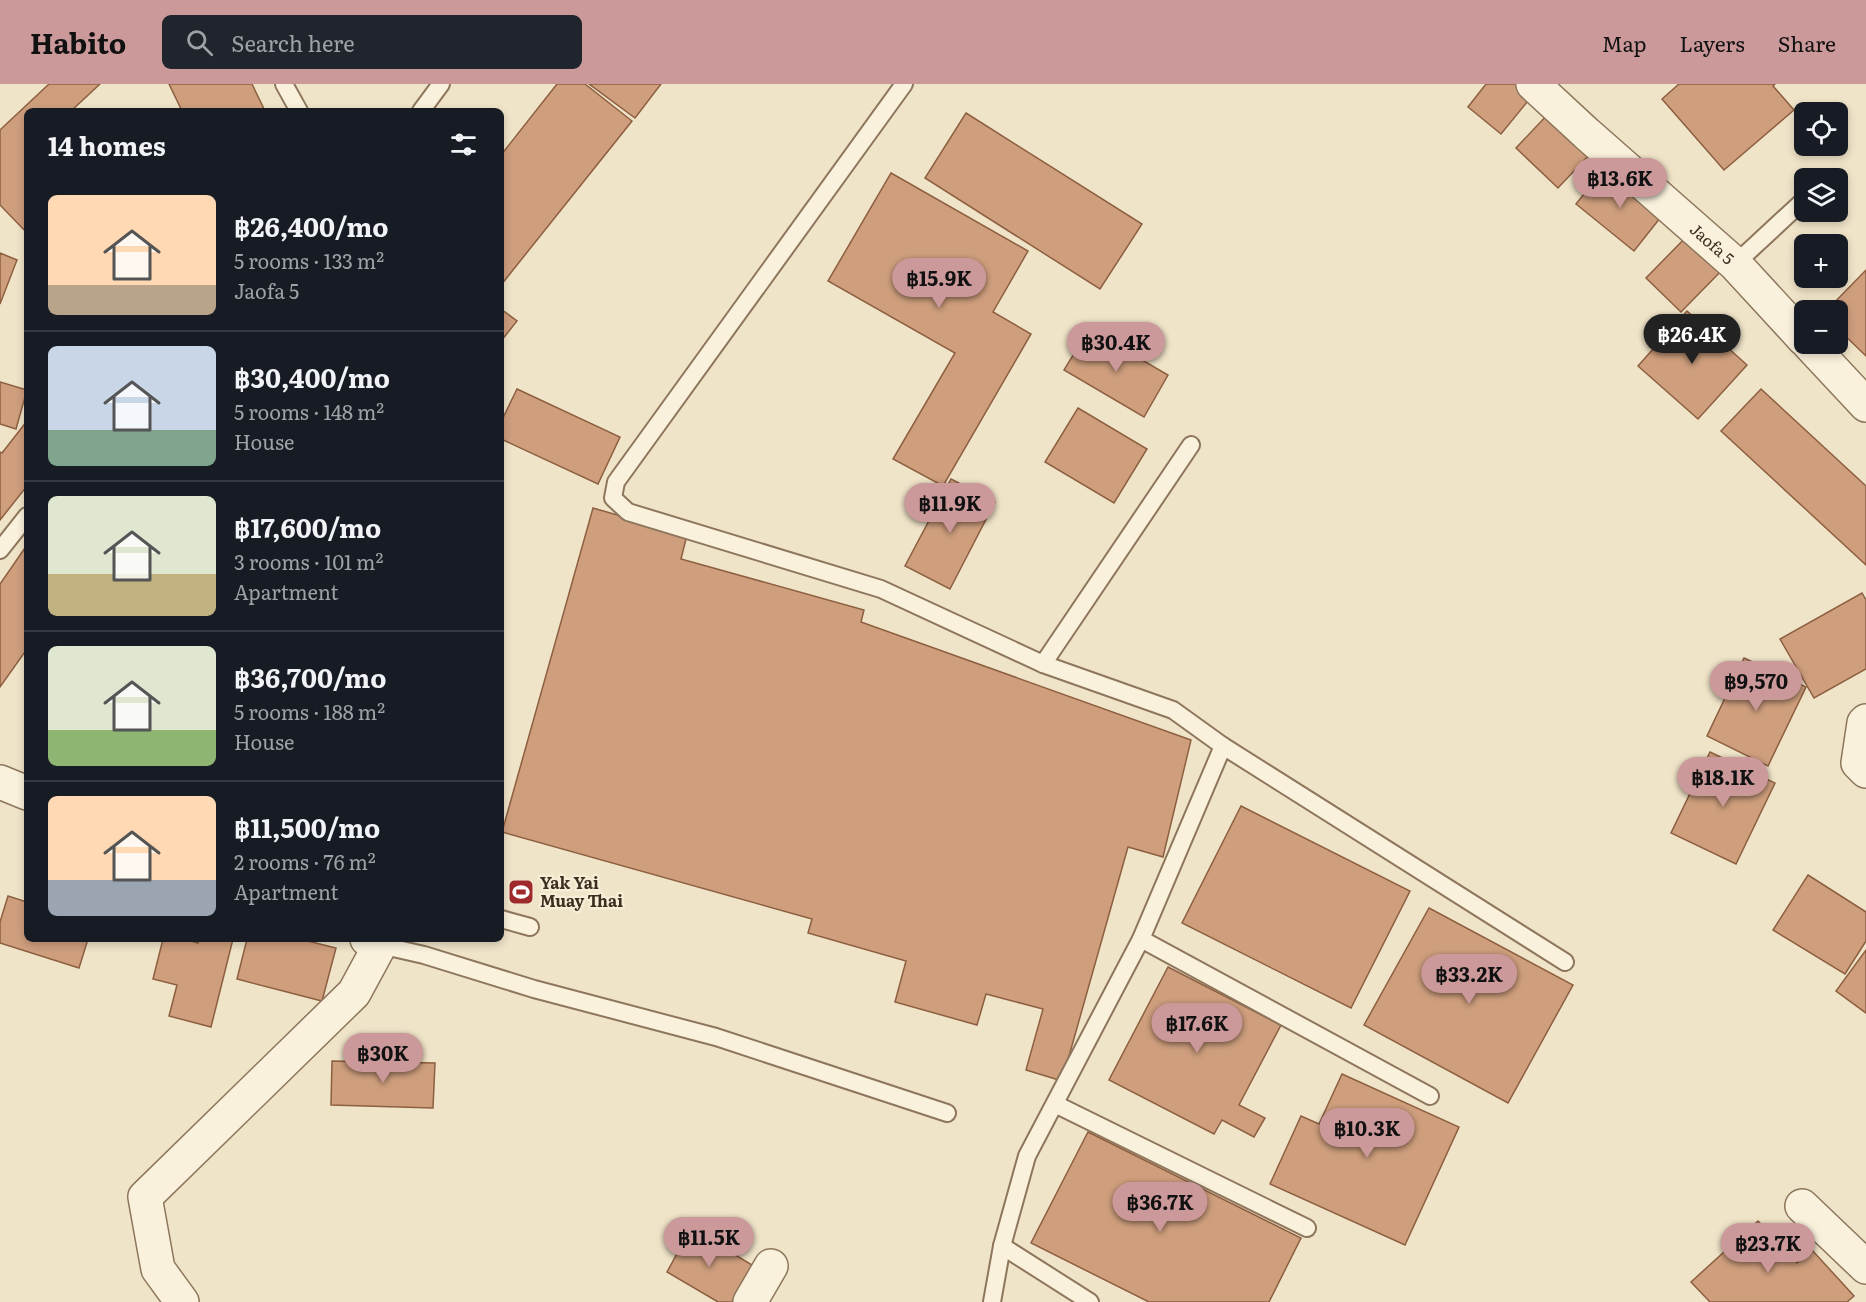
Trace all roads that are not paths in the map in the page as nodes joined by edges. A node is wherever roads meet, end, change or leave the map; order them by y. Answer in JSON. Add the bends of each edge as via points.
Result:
{"nodes":[{"id":1,"x":284,"y":84,"type":"edge"},
{"id":2,"x":441,"y":84,"type":"edge"},
{"id":3,"x":904,"y":84,"type":"edge"},
{"id":4,"x":1533,"y":84,"type":"edge"},
{"id":5,"x":297,"y":108,"type":"edge"},
{"id":6,"x":423,"y":108,"type":"edge"},
{"id":7,"x":1794,"y":209,"type":"edge"},
{"id":8,"x":1735,"y":264,"type":"junction"},
{"id":9,"x":1794,"y":328,"type":"edge"},
{"id":10,"x":1818,"y":354,"type":"edge"},
{"id":11,"x":1866,"y":405,"type":"edge"},
{"id":12,"x":1191,"y":445,"type":"dead end"},
{"id":13,"x":24,"y":520,"type":"edge"},
{"id":14,"x":0,"y":550,"type":"edge"},
{"id":15,"x":1043,"y":664,"type":"junction"},
{"id":16,"x":1866,"y":721,"type":"edge"},
{"id":17,"x":1223,"y":746,"type":"junction"},
{"id":18,"x":1866,"y":771,"type":"edge"},
{"id":19,"x":0,"y":782,"type":"edge"},
{"id":20,"x":24,"y":792,"type":"edge"},
{"id":21,"x":504,"y":920,"type":"edge"},
{"id":22,"x":530,"y":927,"type":"dead end"},
{"id":23,"x":1141,"y":939,"type":"junction"},
{"id":24,"x":376,"y":942,"type":"edge"},
{"id":25,"x":379,"y":942,"type":"edge"},
{"id":26,"x":1565,"y":962,"type":"dead end"},
{"id":27,"x":1430,"y":1096,"type":"dead end"},
{"id":28,"x":1055,"y":1104,"type":"junction"},
{"id":29,"x":946,"y":1113,"type":"dead end"},
{"id":30,"x":1802,"y":1206,"type":"dead end"},
{"id":31,"x":1307,"y":1228,"type":"dead end"},
{"id":32,"x":1002,"y":1246,"type":"junction"},
{"id":33,"x":771,"y":1266,"type":"dead end"},
{"id":34,"x":1866,"y":1267,"type":"edge"},
{"id":35,"x":182,"y":1302,"type":"edge"},
{"id":36,"x":750,"y":1302,"type":"edge"},
{"id":37,"x":992,"y":1302,"type":"edge"},
{"id":38,"x":1090,"y":1302,"type":"edge"}],
"edges":[{"from":1,"to":5,"type":"lane"},
{"from":2,"to":6,"type":"lane"},
{"from":3,"to":15,"type":"lane","via":[[616,482],[614,498],[628,512],[881,589]]},
{"from":4,"to":8,"type":"street","name":"Jaofa 5"},
{"from":7,"to":8,"type":"lane"},
{"from":8,"to":9,"type":"street","name":"Jaofa 5"},
{"from":10,"to":11,"type":"street"},
{"from":12,"to":15,"type":"lane"},
{"from":13,"to":14,"type":"lane"},
{"from":15,"to":17,"type":"lane","via":[[1173,710]]},
{"from":16,"to":18,"type":"street","via":[[1858,763]]},
{"from":17,"to":23,"type":"lane"},
{"from":17,"to":26,"type":"lane"},
{"from":19,"to":20,"type":"street"},
{"from":21,"to":22,"type":"lane"},
{"from":23,"to":27,"type":"lane"},
{"from":23,"to":28,"type":"lane"},
{"from":24,"to":35,"type":"street","via":[[354,993],[145,1197],[158,1269]]},
{"from":25,"to":29,"type":"lane","via":[[534,989],[716,1037]]},
{"from":28,"to":31,"type":"lane"},
{"from":28,"to":32,"type":"lane","via":[[1027,1156]]},
{"from":30,"to":34,"type":"street"},
{"from":32,"to":37,"type":"lane"},
{"from":32,"to":38,"type":"lane"},
{"from":33,"to":36,"type":"street"}]}
